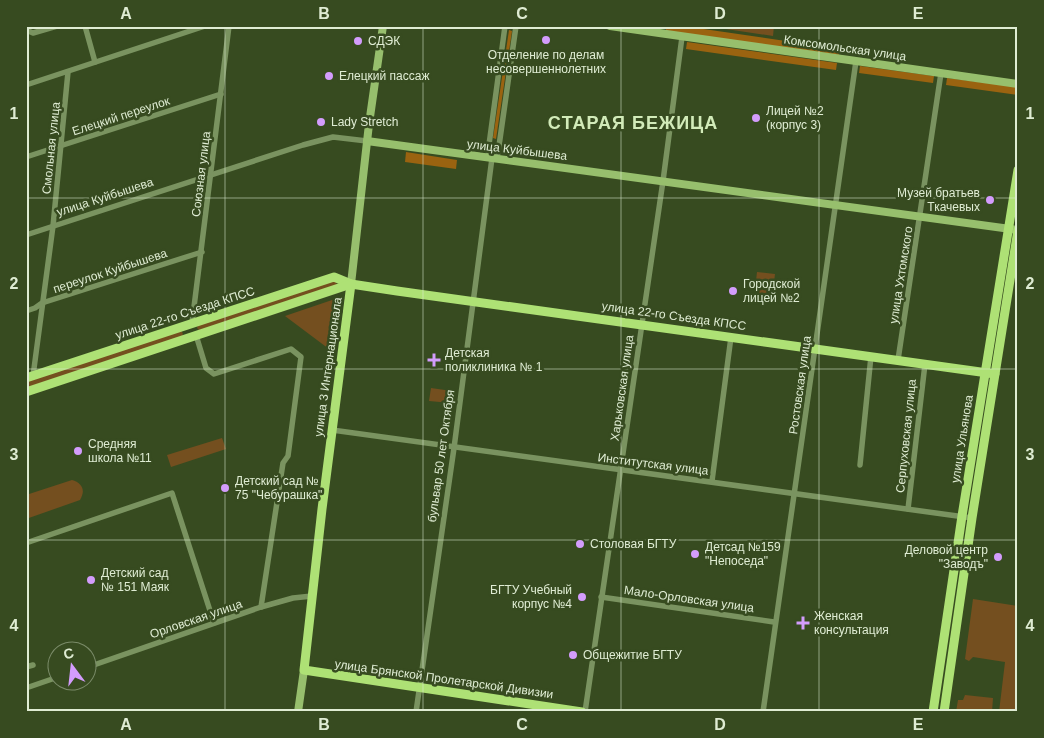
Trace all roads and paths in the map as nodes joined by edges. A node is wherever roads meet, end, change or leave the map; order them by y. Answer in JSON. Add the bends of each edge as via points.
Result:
{"nodes":[{"id":1,"x":57,"y":26,"type":"edge"},
{"id":2,"x":85,"y":26,"type":"edge"},
{"id":3,"x":205,"y":26,"type":"edge"},
{"id":4,"x":229,"y":26,"type":"edge"},
{"id":5,"x":383,"y":26,"type":"edge"},
{"id":6,"x":505,"y":26,"type":"edge"},
{"id":7,"x":516,"y":26,"type":"edge"},
{"id":8,"x":610,"y":26,"type":"edge"},
{"id":9,"x":638,"y":28,"type":"edge"},
{"id":10,"x":26,"y":30,"type":"edge"},
{"id":11,"x":682,"y":38,"type":"junction"},
{"id":12,"x":856,"y":61,"type":"junction"},
{"id":13,"x":95,"y":62,"type":"junction"},
{"id":14,"x":68,"y":72,"type":"junction"},
{"id":15,"x":940,"y":73,"type":"junction"},
{"id":16,"x":1018,"y":84,"type":"edge"},
{"id":17,"x":26,"y":85,"type":"edge"},
{"id":18,"x":221,"y":94,"type":"junction"},
{"id":19,"x":367,"y":140,"type":"junction"},
{"id":20,"x":62,"y":145,"type":"junction"},
{"id":21,"x":26,"y":157,"type":"edge"},
{"id":22,"x":492,"y":158,"type":"junction"},
{"id":23,"x":1018,"y":170,"type":"edge"},
{"id":24,"x":211,"y":174,"type":"junction"},
{"id":25,"x":663,"y":181,"type":"junction"},
{"id":26,"x":835,"y":205,"type":"junction"},
{"id":27,"x":920,"y":217,"type":"junction"},
{"id":28,"x":53,"y":226,"type":"junction"},
{"id":29,"x":1015,"y":229,"type":"edge"},
{"id":30,"x":26,"y":235,"type":"edge"},
{"id":31,"x":202,"y":252,"type":"junction"},
{"id":32,"x":351,"y":284,"type":"junction"},
{"id":33,"x":473,"y":301,"type":"junction"},
{"id":34,"x":42,"y":303,"type":"junction"},
{"id":35,"x":26,"y":311,"type":"edge"},
{"id":36,"x":192,"y":324,"type":"junction"},
{"id":37,"x":642,"y":324,"type":"junction"},
{"id":38,"x":196,"y":335,"type":"junction"},
{"id":39,"x":731,"y":337,"type":"junction"},
{"id":40,"x":816,"y":349,"type":"junction"},
{"id":41,"x":871,"y":356,"type":"junction"},
{"id":42,"x":898,"y":360,"type":"junction"},
{"id":43,"x":925,"y":364,"type":"junction"},
{"id":44,"x":985,"y":372,"type":"junction"},
{"id":45,"x":995,"y":374,"type":"junction"},
{"id":46,"x":30,"y":377,"type":"edge"},
{"id":47,"x":26,"y":392,"type":"edge"},
{"id":48,"x":332,"y":430,"type":"junction"},
{"id":49,"x":454,"y":448,"type":"junction"},
{"id":50,"x":860,"y":464,"type":"dead end"},
{"id":51,"x":620,"y":469,"type":"junction"},
{"id":52,"x":712,"y":481,"type":"junction"},
{"id":53,"x":794,"y":493,"type":"junction"},
{"id":54,"x":908,"y":509,"type":"junction"},
{"id":55,"x":962,"y":516,"type":"junction"},
{"id":56,"x":972,"y":518,"type":"junction"},
{"id":57,"x":26,"y":543,"type":"edge"},
{"id":58,"x":312,"y":596,"type":"junction"},
{"id":59,"x":601,"y":597,"type":"junction"},
{"id":60,"x":261,"y":607,"type":"junction"},
{"id":61,"x":774,"y":622,"type":"junction"},
{"id":62,"x":214,"y":623,"type":"junction"},
{"id":63,"x":98,"y":664,"type":"edge"},
{"id":64,"x":304,"y":670,"type":"junction"},
{"id":65,"x":48,"y":680,"type":"edge"},
{"id":66,"x":26,"y":688,"type":"edge"},
{"id":67,"x":420,"y":688,"type":"junction"},
{"id":68,"x":298,"y":712,"type":"edge"},
{"id":69,"x":416,"y":712,"type":"edge"},
{"id":70,"x":583,"y":712,"type":"edge"},
{"id":71,"x":762,"y":712,"type":"edge"},
{"id":72,"x":933,"y":712,"type":"edge"},
{"id":73,"x":944,"y":712,"type":"edge"}],
"edges":[{"from":1,"to":10,"type":"street","via":[[33,33]]},
{"from":2,"to":13,"type":"street"},
{"from":3,"to":13,"type":"street"},
{"from":4,"to":18,"type":"street","name":"Союзная улица"},
{"from":5,"to":19,"type":"main road","name":"улица 3 Интернационала"},
{"from":6,"to":22,"type":"street","name":"бульвар 50 лет Октября","via":[[488,152]]},
{"from":7,"to":22,"type":"street","via":[[498,153]]},
{"from":8,"to":9,"type":"main road","name":"Комсомольская улица"},
{"from":9,"to":11,"type":"main road","name":"Комсомольская улица"},
{"from":11,"to":12,"type":"main road","name":"Комсомольская улица"},
{"from":11,"to":25,"type":"street","name":"Харьковская улица"},
{"from":12,"to":15,"type":"main road","name":"Комсомольская улица"},
{"from":12,"to":26,"type":"street","name":"Ростовская улица"},
{"from":13,"to":14,"type":"street"},
{"from":14,"to":17,"type":"street"},
{"from":14,"to":20,"type":"street","name":"Смольная улица"},
{"from":15,"to":16,"type":"main road","name":"Комсомольская улица"},
{"from":15,"to":27,"type":"street","name":"улица Ухтомского"},
{"from":18,"to":20,"type":"street","name":"Елецкий переулок"},
{"from":18,"to":24,"type":"street","name":"Союзная улица"},
{"from":19,"to":22,"type":"main road","name":"улица Куйбышева"},
{"from":19,"to":24,"type":"street","name":"улица Куйбышева","via":[[333,137]]},
{"from":19,"to":32,"type":"main road","name":"улица 3 Интернационала"},
{"from":20,"to":21,"type":"street","name":"Елецкий переулок"},
{"from":20,"to":28,"type":"street","name":"Смольная улица"},
{"from":22,"to":25,"type":"main road","name":"улица Куйбышева"},
{"from":22,"to":33,"type":"street","name":"бульвар 50 лет Октября"},
{"from":23,"to":29,"type":"main road","name":"улица Ульянова"},
{"from":24,"to":28,"type":"street","name":"улица Куйбышева"},
{"from":24,"to":31,"type":"street","name":"Союзная улица"},
{"from":25,"to":26,"type":"main road","name":"улица Куйбышева"},
{"from":25,"to":37,"type":"street","name":"Харьковская улица"},
{"from":26,"to":27,"type":"main road","name":"улица Куйбышева"},
{"from":26,"to":40,"type":"street","name":"Ростовская улица"},
{"from":27,"to":29,"type":"main road","name":"улица Куйбышева"},
{"from":27,"to":42,"type":"street","name":"улица Ухтомского"},
{"from":28,"to":30,"type":"street","name":"улица Куйбышева"},
{"from":28,"to":34,"type":"street","name":"Смольная улица"},
{"from":29,"to":44,"type":"main road","name":"улица Ульянова"},
{"from":29,"to":45,"type":"main road","name":"улица Ульянова"},
{"from":31,"to":34,"type":"street","name":"переулок Куйбышева"},
{"from":31,"to":36,"type":"street","name":"Союзная улица"},
{"from":32,"to":33,"type":"main road","name":"улица 22-го Съезда КПСС"},
{"from":32,"to":36,"type":"main road","name":"улица 22-го Съезда КПСС","via":[[334,277]]},
{"from":32,"to":38,"type":"main road","name":"улица 22-го Съезда КПСС"},
{"from":32,"to":48,"type":"main road","name":"улица 3 Интернационала"},
{"from":33,"to":37,"type":"main road","name":"улица 22-го Съезда КПСС"},
{"from":33,"to":49,"type":"street","name":"бульвар 50 лет Октября"},
{"from":34,"to":35,"type":"street","name":"переулок Куйбышева"},
{"from":34,"to":46,"type":"street","name":"Смольная улица"},
{"from":36,"to":38,"type":"main road"},
{"from":36,"to":46,"type":"main road","name":"улица 22-го Съезда КПСС"},
{"from":37,"to":39,"type":"main road","name":"улица 22-го Съезда КПСС"},
{"from":37,"to":51,"type":"street","name":"Харьковская улица"},
{"from":38,"to":47,"type":"main road","name":"улица 22-го Съезда КПСС"},
{"from":38,"to":60,"type":"street","via":[[206,368],[214,374],[291,349],[300,357],[288,456],[283,463]]},
{"from":39,"to":40,"type":"main road","name":"улица 22-го Съезда КПСС"},
{"from":39,"to":52,"type":"street"},
{"from":40,"to":41,"type":"main road","name":"улица 22-го Съезда КПСС"},
{"from":40,"to":53,"type":"street","name":"Ростовская улица"},
{"from":41,"to":42,"type":"main road","name":"улица 22-го Съезда КПСС"},
{"from":41,"to":50,"type":"street"},
{"from":42,"to":43,"type":"main road","name":"улица 22-го Съезда КПСС"},
{"from":43,"to":44,"type":"main road","name":"улица 22-го Съезда КПСС"},
{"from":43,"to":54,"type":"street","name":"Серпуховская улица"},
{"from":44,"to":45,"type":"main road","name":"улица 22-го Съезда КПСС"},
{"from":44,"to":55,"type":"main road","name":"улица Ульянова"},
{"from":45,"to":56,"type":"main road","name":"улица Ульянова"},
{"from":48,"to":49,"type":"street","name":"Институтская улица"},
{"from":48,"to":58,"type":"main road","name":"улица 3 Интернационала"},
{"from":49,"to":51,"type":"street","name":"Институтская улица"},
{"from":49,"to":67,"type":"street","name":"бульвар 50 лет Октября"},
{"from":51,"to":52,"type":"street","name":"Институтская улица"},
{"from":51,"to":59,"type":"street","name":"Харьковская улица"},
{"from":52,"to":53,"type":"street","name":"Институтская улица"},
{"from":53,"to":54,"type":"street","name":"Институтская улица"},
{"from":53,"to":61,"type":"street","name":"Ростовская улица"},
{"from":54,"to":55,"type":"street","name":"Институтская улица"},
{"from":55,"to":56,"type":"street","name":"Институтская улица"},
{"from":55,"to":72,"type":"main road","name":"улица Ульянова"},
{"from":56,"to":73,"type":"main road","name":"улица Ульянова"},
{"from":57,"to":62,"type":"street","via":[[172,493]]},
{"from":58,"to":60,"type":"street","name":"Орловская улица"},
{"from":58,"to":64,"type":"main road","name":"улица 3 Интернационала"},
{"from":59,"to":61,"type":"street","name":"Мало-Орловская улица"},
{"from":59,"to":70,"type":"street","name":"Харьковская улица"},
{"from":60,"to":62,"type":"street","name":"Орловская улица"},
{"from":61,"to":71,"type":"street","name":"Ростовская улица"},
{"from":62,"to":63,"type":"street","name":"Орловская улица"},
{"from":64,"to":67,"type":"main road","name":"улица Брянской Пролетарской Дивизии"},
{"from":64,"to":68,"type":"main road","name":"улица 3 Интернационала"},
{"from":65,"to":66,"type":"street"},
{"from":67,"to":69,"type":"street","name":"бульвар 50 лет Октября"},
{"from":67,"to":70,"type":"main road","name":"улица Брянской Пролетарской Дивизии"}]}
